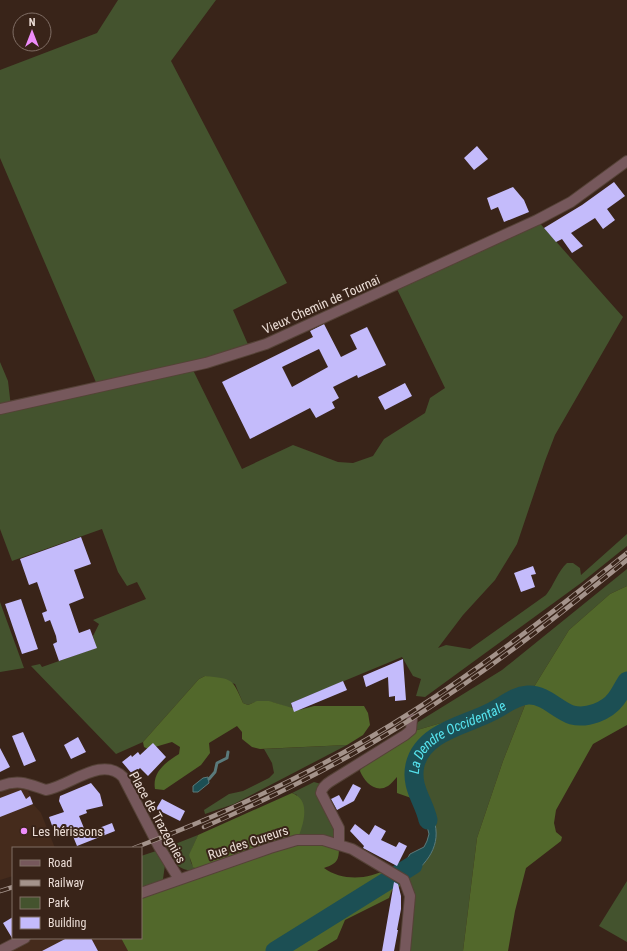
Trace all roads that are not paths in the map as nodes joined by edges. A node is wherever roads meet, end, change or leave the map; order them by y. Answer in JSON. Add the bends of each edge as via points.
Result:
{"nodes":[{"id":1,"x":627,"y":161,"type":"edge"},
{"id":2,"x":0,"y":409,"type":"edge"},
{"id":3,"x":412,"y":719,"type":"dead end"},
{"id":4,"x":0,"y":786,"type":"edge"},
{"id":5,"x":339,"y":844,"type":"junction"},
{"id":6,"x":178,"y":879,"type":"junction"},
{"id":7,"x":142,"y":893,"type":"edge"},
{"id":8,"x":22,"y":939,"type":"edge"},
{"id":9,"x":0,"y":950,"type":"edge"},
{"id":10,"x":405,"y":951,"type":"edge"}],
"edges":[{"from":1,"to":2,"type":"street","name":"Vieux Chemin de Tournai","via":[[571,202],[546,215],[266,344],[206,363]]},
{"from":3,"to":5,"type":"street","via":[[411,730],[405,735],[331,781],[322,790],[321,793],[339,828]]},
{"from":4,"to":6,"type":"street","name":"Place de Trazegnies","via":[[15,781],[46,790],[102,768],[114,770],[123,777]]},
{"from":5,"to":6,"type":"street","name":"Rue des Cureurs","via":[[316,839],[297,840]]},
{"from":5,"to":10,"type":"street","name":"Rue des Cureurs","via":[[404,880],[410,896]]},
{"from":6,"to":7,"type":"street","name":"Rue des Cureurs"},
{"from":8,"to":9,"type":"street"}]}
